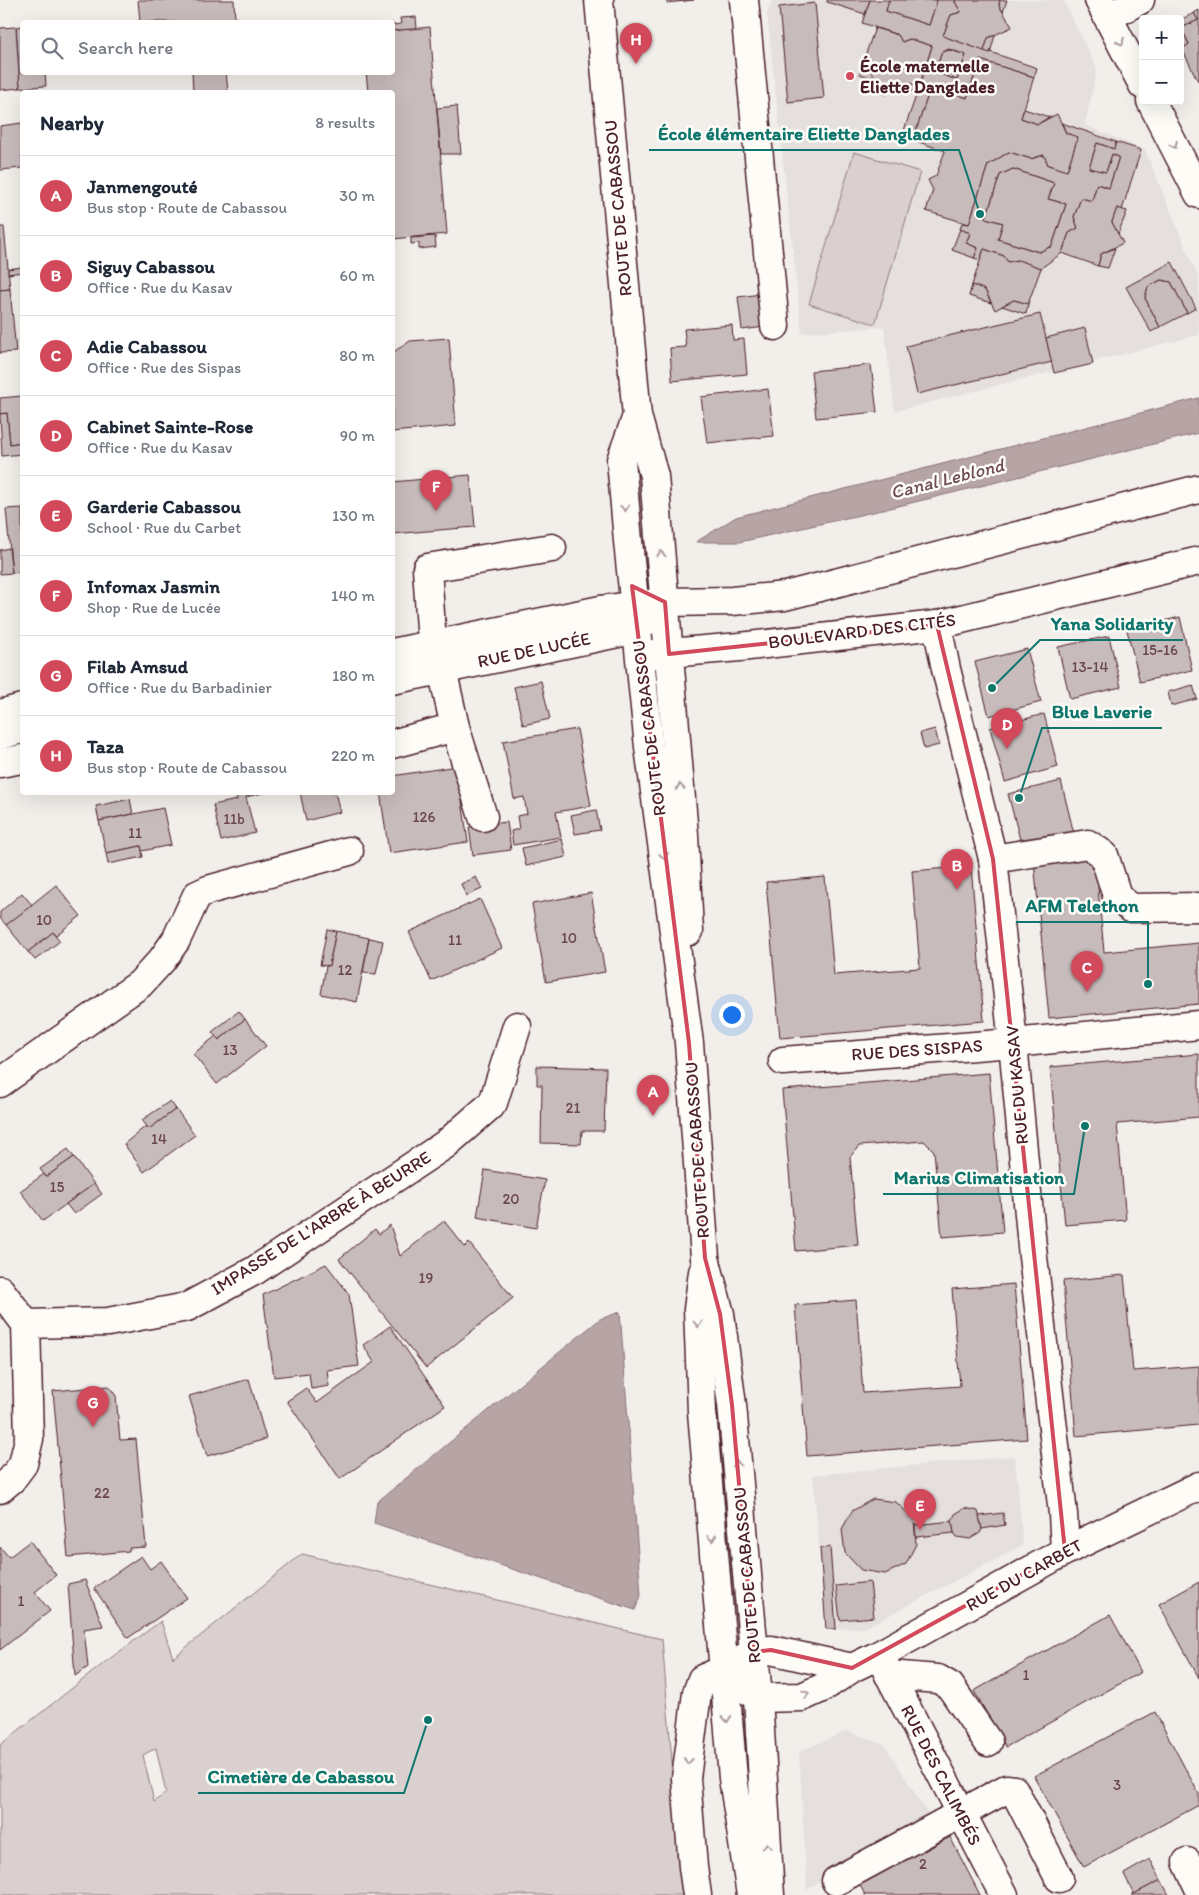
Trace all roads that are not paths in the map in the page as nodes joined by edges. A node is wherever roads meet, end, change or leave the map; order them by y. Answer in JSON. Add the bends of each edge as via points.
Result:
{"nodes":[{"id":1,"x":599,"y":0,"type":"edge"},
{"id":2,"x":744,"y":0,"type":"edge"},
{"id":3,"x":1140,"y":0,"type":"edge"},
{"id":4,"x":1103,"y":8,"type":"edge"},
{"id":5,"x":1139,"y":77,"type":"edge"},
{"id":6,"x":1153,"y":105,"type":"edge"},
{"id":7,"x":1199,"y":194,"type":"edge"},
{"id":8,"x":776,"y":326,"type":"dead end"},
{"id":9,"x":637,"y":416,"type":"junction"},
{"id":10,"x":1199,"y":488,"type":"edge"},
{"id":11,"x":552,"y":548,"type":"dead end"},
{"id":12,"x":1199,"y":561,"type":"edge"},
{"id":13,"x":665,"y":602,"type":"junction"},
{"id":14,"x":636,"y":619,"type":"junction"},
{"id":15,"x":937,"y":625,"type":"junction"},
{"id":16,"x":431,"y":629,"type":"junction"},
{"id":17,"x":395,"y":635,"type":"edge"},
{"id":18,"x":395,"y":652,"type":"edge"},
{"id":19,"x":669,"y":654,"type":"junction"},
{"id":20,"x":442,"y":669,"type":"junction"},
{"id":21,"x":395,"y":679,"type":"edge"},
{"id":22,"x":20,"y":709,"type":"edge"},
{"id":23,"x":0,"y":714,"type":"edge"},
{"id":24,"x":455,"y":727,"type":"junction"},
{"id":25,"x":20,"y":730,"type":"edge"},
{"id":26,"x":0,"y":735,"type":"edge"},
{"id":27,"x":395,"y":743,"type":"edge"},
{"id":28,"x":20,"y":759,"type":"edge"},
{"id":29,"x":0,"y":763,"type":"edge"},
{"id":30,"x":483,"y":817,"type":"dead end"},
{"id":31,"x":349,"y":851,"type":"dead end"},
{"id":32,"x":993,"y":859,"type":"junction"},
{"id":33,"x":1199,"y":907,"type":"edge"},
{"id":34,"x":1199,"y":1025,"type":"edge"},
{"id":35,"x":517,"y":1026,"type":"dead end"},
{"id":36,"x":689,"y":1043,"type":"junction"},
{"id":37,"x":1013,"y":1043,"type":"junction"},
{"id":38,"x":783,"y":1061,"type":"dead end"},
{"id":39,"x":0,"y":1083,"type":"edge"},
{"id":40,"x":705,"y":1258,"type":"junction"},
{"id":41,"x":0,"y":1290,"type":"edge"},
{"id":42,"x":26,"y":1324,"type":"junction"},
{"id":43,"x":1199,"y":1486,"type":"edge"},
{"id":44,"x":0,"y":1489,"type":"edge"},
{"id":45,"x":1065,"y":1551,"type":"junction"},
{"id":46,"x":754,"y":1652,"type":"junction"},
{"id":47,"x":884,"y":1665,"type":"junction"},
{"id":48,"x":852,"y":1668,"type":"junction"},
{"id":49,"x":723,"y":1670,"type":"junction"},
{"id":50,"x":758,"y":1698,"type":"junction"},
{"id":51,"x":988,"y":1742,"type":"dead end"},
{"id":52,"x":961,"y":1815,"type":"junction"},
{"id":53,"x":1187,"y":1862,"type":"dead end"},
{"id":54,"x":1059,"y":1878,"type":"dead end"},
{"id":55,"x":836,"y":1881,"type":"dead end"},
{"id":56,"x":1199,"y":1888,"type":"edge"},
{"id":57,"x":697,"y":1895,"type":"edge"},
{"id":58,"x":751,"y":1895,"type":"edge"},
{"id":59,"x":770,"y":1895,"type":"edge"},
{"id":60,"x":1004,"y":1895,"type":"edge"}],
"edges":[{"from":1,"to":9,"type":"street","name":"ROUTE DE CABASSOU"},
{"from":2,"to":8,"type":"street"},
{"from":3,"to":4,"type":"street"},
{"from":4,"to":5,"type":"street","one_way":true},
{"from":6,"to":7,"type":"street","one_way":true},
{"from":13,"to":9,"type":"street","name":"ROUTE DE CABASSOU","one_way":true,"via":[[654,476]]},
{"from":9,"to":14,"type":"street","name":"ROUTE DE CABASSOU","one_way":true,"via":[[621,460]]},
{"from":10,"to":13,"type":"street","via":[[785,596]]},
{"from":11,"to":16,"type":"street","via":[[426,568]]},
{"from":12,"to":15,"type":"street","name":"BOULEVARD DES CITÉS"},
{"from":13,"to":14,"type":"street"},
{"from":13,"to":14,"type":"street"},
{"from":13,"to":19,"type":"street","name":"ROUTE DE CABASSOU"},
{"from":14,"to":16,"type":"street"},
{"from":14,"to":18,"type":"street","via":[[601,610]]},
{"from":14,"to":19,"type":"street","name":"BOULEVARD DES CITÉS"},
{"from":14,"to":20,"type":"street","name":"RUE DE LUCÉE"},
{"from":14,"to":36,"type":"street","name":"ROUTE DE CABASSOU","one_way":true,"via":[[649,747]]},
{"from":15,"to":19,"type":"street","name":"BOULEVARD DES CITÉS"},
{"from":15,"to":32,"type":"street","name":"RUE DU KASAV"},
{"from":16,"to":17,"type":"street"},
{"from":36,"to":19,"type":"street","name":"ROUTE DE CABASSOU","one_way":true,"via":[[690,914]]},
{"from":20,"to":21,"type":"street","name":"RUE DE LUCÉE"},
{"from":20,"to":24,"type":"street"},
{"from":22,"to":23,"type":"street"},
{"from":24,"to":27,"type":"street"},
{"from":24,"to":30,"type":"street"},
{"from":25,"to":26,"type":"street"},
{"from":28,"to":29,"type":"street"},
{"from":31,"to":39,"type":"street","via":[[208,890],[197,896],[176,940],[140,984]]},
{"from":32,"to":33,"type":"street","via":[[1088,844],[1104,855],[1117,896],[1131,908]]},
{"from":32,"to":37,"type":"street","name":"RUE DU KASAV"},
{"from":34,"to":37,"type":"street","name":"RUE DES SISPAS"},
{"from":35,"to":42,"type":"street","name":"IMPASSE DE L'ARBRE À BEURRE","via":[[493,1103],[446,1144],[254,1271],[187,1307],[108,1322]]},
{"from":36,"to":40,"type":"street","name":"ROUTE DE CABASSOU"},
{"from":37,"to":38,"type":"street","name":"RUE DES SISPAS"},
{"from":37,"to":45,"type":"street","name":"RUE DU KASAV"},
{"from":46,"to":40,"type":"street","name":"ROUTE DE CABASSOU","one_way":true,"via":[[732,1405],[720,1314]]},
{"from":40,"to":49,"type":"street","name":"ROUTE DE CABASSOU","one_way":true,"via":[[698,1309],[702,1412]]},
{"from":41,"to":42,"type":"street"},
{"from":42,"to":44,"type":"street","via":[[29,1439],[23,1464]]},
{"from":43,"to":45,"type":"street","name":"RUE DU CARBET"},
{"from":45,"to":47,"type":"street","name":"RUE DU CARBET"},
{"from":46,"to":48,"type":"street","via":[[771,1650]]},
{"from":46,"to":49,"type":"street"},
{"from":46,"to":50,"type":"street","name":"ROUTE DE CABASSOU"},
{"from":47,"to":48,"type":"street","name":"RUE DU CARBET"},
{"from":47,"to":51,"type":"street","via":[[938,1679],[950,1686]]},
{"from":47,"to":52,"type":"street","name":"RUE DES CALIMBÉS"},
{"from":50,"to":48,"type":"street","name":"RUE DU CARBET","one_way":true,"via":[[802,1697]]},
{"from":49,"to":50,"type":"street"},
{"from":49,"to":57,"type":"street","one_way":true,"via":[[702,1679],[697,1693],[686,1778]]},
{"from":49,"to":58,"type":"street","name":"ROUTE DE CABASSOU","one_way":true,"via":[[733,1778]]},
{"from":59,"to":50,"type":"street","name":"ROUTE DE CABASSOU","one_way":true},
{"from":52,"to":54,"type":"street","via":[[999,1792],[1014,1790]]},
{"from":52,"to":55,"type":"street"},
{"from":52,"to":60,"type":"street","name":"RUE DES CALIMBÉS"},
{"from":53,"to":56,"type":"street"}]}
